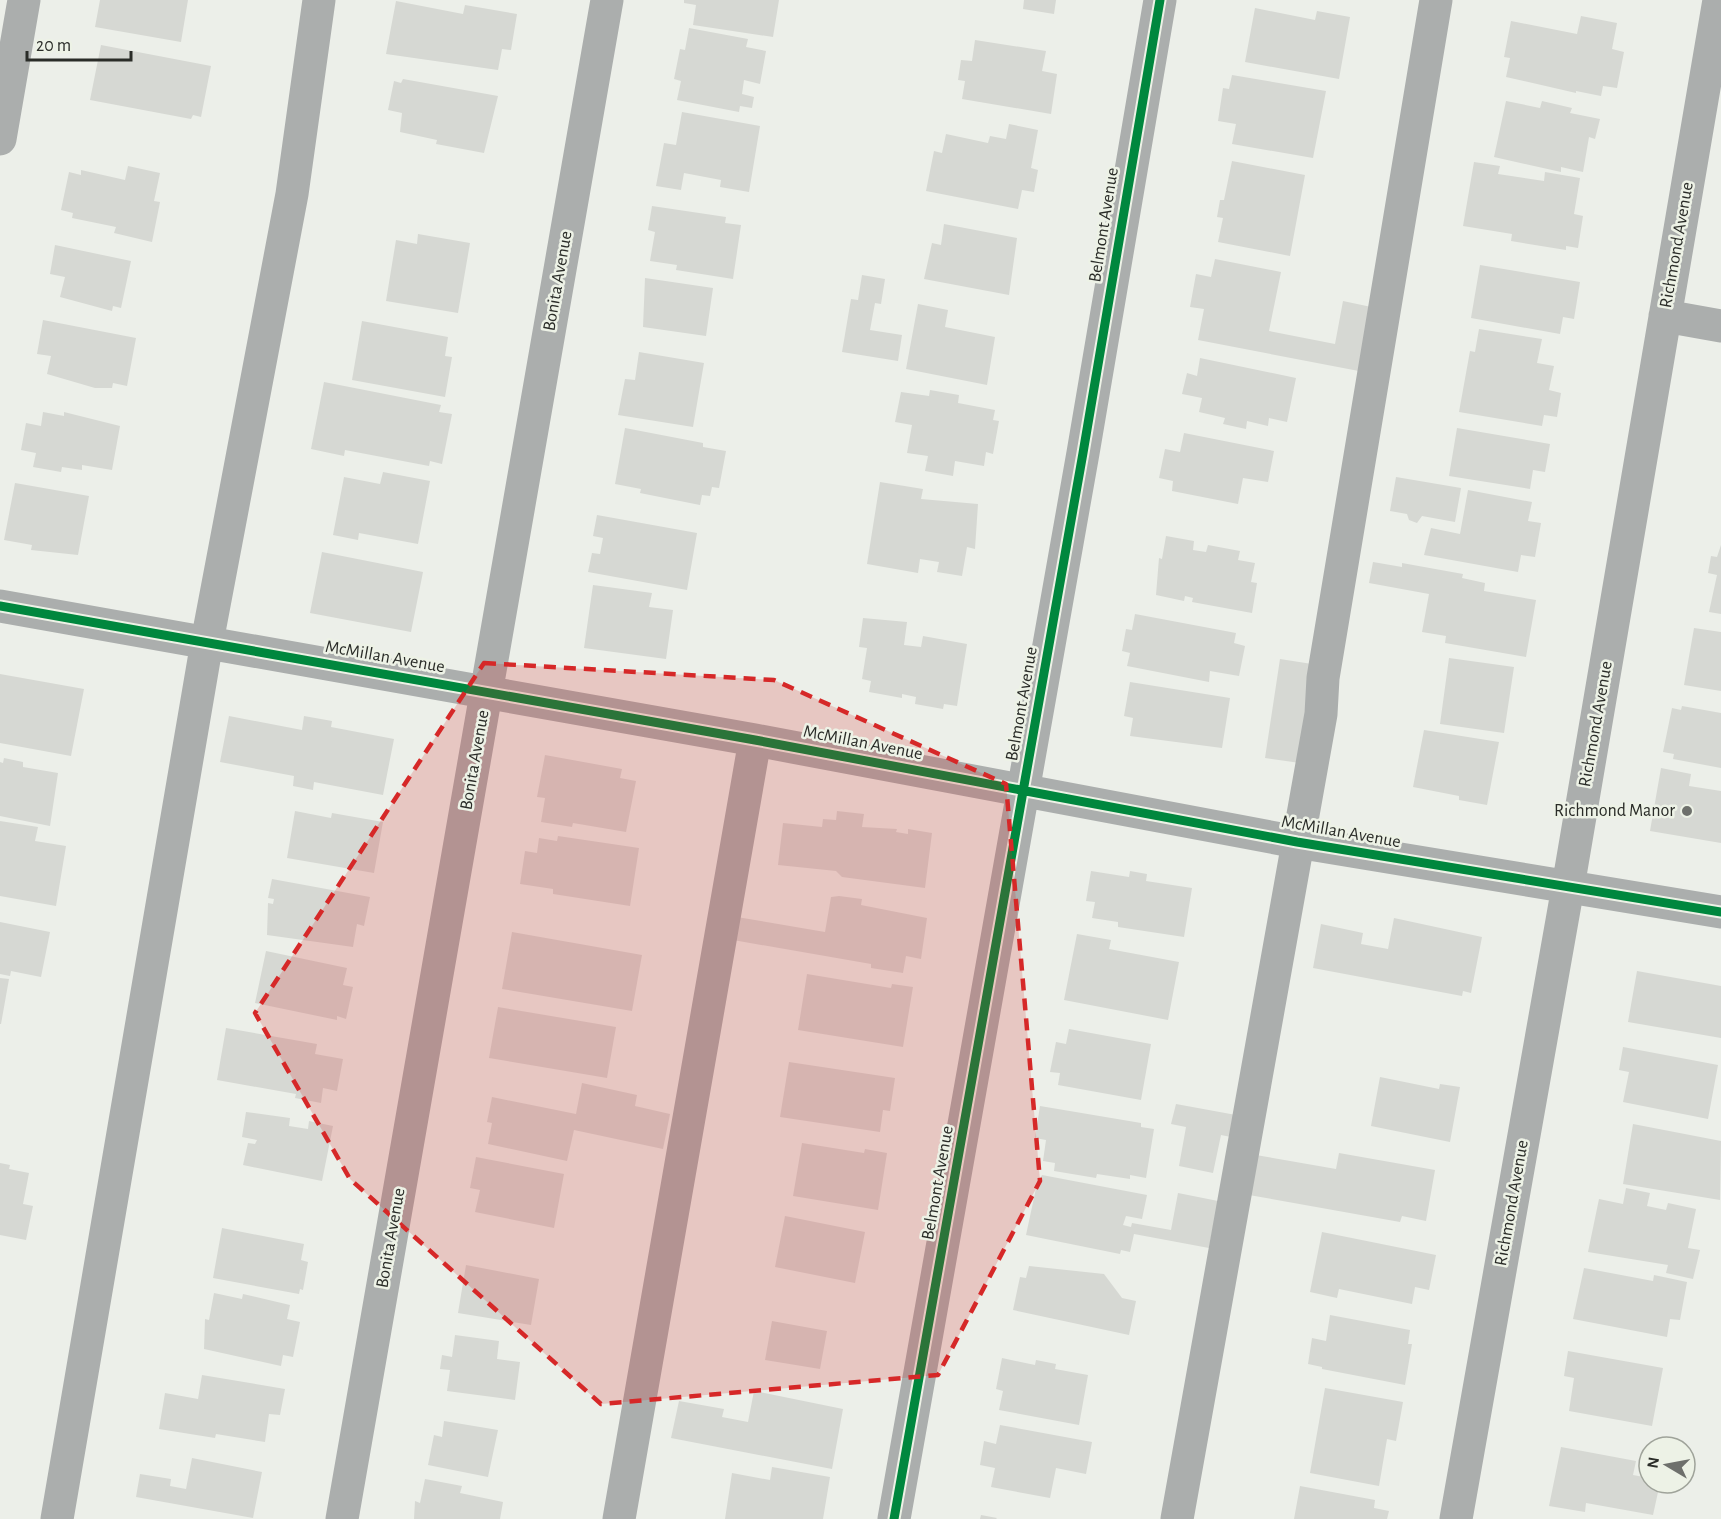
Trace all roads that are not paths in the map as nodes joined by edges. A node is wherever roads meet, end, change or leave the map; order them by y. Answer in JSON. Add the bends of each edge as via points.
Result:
{"nodes":[{"id":1,"x":24,"y":0,"type":"edge"},
{"id":2,"x":319,"y":0,"type":"edge"},
{"id":3,"x":607,"y":0,"type":"edge"},
{"id":4,"x":1160,"y":0,"type":"edge"},
{"id":5,"x":1436,"y":0,"type":"edge"},
{"id":6,"x":1719,"y":0,"type":"edge"},
{"id":7,"x":0,"y":139,"type":"edge"},
{"id":8,"x":1665,"y":316,"type":"junction"},
{"id":9,"x":1721,"y":326,"type":"edge"},
{"id":10,"x":0,"y":606,"type":"edge"},
{"id":11,"x":207,"y":642,"type":"junction"},
{"id":12,"x":487,"y":692,"type":"junction"},
{"id":13,"x":755,"y":740,"type":"junction"},
{"id":14,"x":1024,"y":790,"type":"junction"},
{"id":15,"x":1297,"y":842,"type":"junction"},
{"id":16,"x":1568,"y":887,"type":"junction"},
{"id":17,"x":1721,"y":912,"type":"edge"},
{"id":18,"x":57,"y":1519,"type":"edge"},
{"id":19,"x":342,"y":1519,"type":"edge"},
{"id":20,"x":619,"y":1519,"type":"edge"},
{"id":21,"x":894,"y":1519,"type":"edge"},
{"id":22,"x":1177,"y":1519,"type":"edge"},
{"id":23,"x":1456,"y":1519,"type":"edge"}],
"edges":[{"from":1,"to":7,"type":"street"},
{"from":2,"to":11,"type":"street","via":[[292,194]]},
{"from":3,"to":12,"type":"street","name":"Bonita Avenue"},
{"from":4,"to":14,"type":"street","name":"Belmont Avenue"},
{"from":5,"to":15,"type":"street"},
{"from":6,"to":8,"type":"street","name":"Richmond Avenue"},
{"from":8,"to":9,"type":"street"},
{"from":8,"to":16,"type":"street","name":"Richmond Avenue"},
{"from":10,"to":11,"type":"street","name":"McMillan Avenue"},
{"from":11,"to":12,"type":"street","name":"McMillan Avenue"},
{"from":11,"to":18,"type":"street"},
{"from":12,"to":13,"type":"street","name":"McMillan Avenue"},
{"from":12,"to":19,"type":"street","name":"Bonita Avenue"},
{"from":13,"to":14,"type":"street","name":"McMillan Avenue"},
{"from":13,"to":20,"type":"street"},
{"from":14,"to":15,"type":"street","name":"McMillan Avenue"},
{"from":14,"to":21,"type":"street","name":"Belmont Avenue"},
{"from":15,"to":16,"type":"street","name":"McMillan Avenue"},
{"from":15,"to":22,"type":"street"},
{"from":16,"to":17,"type":"street","name":"McMillan Avenue"},
{"from":16,"to":23,"type":"street","name":"Richmond Avenue"}]}
